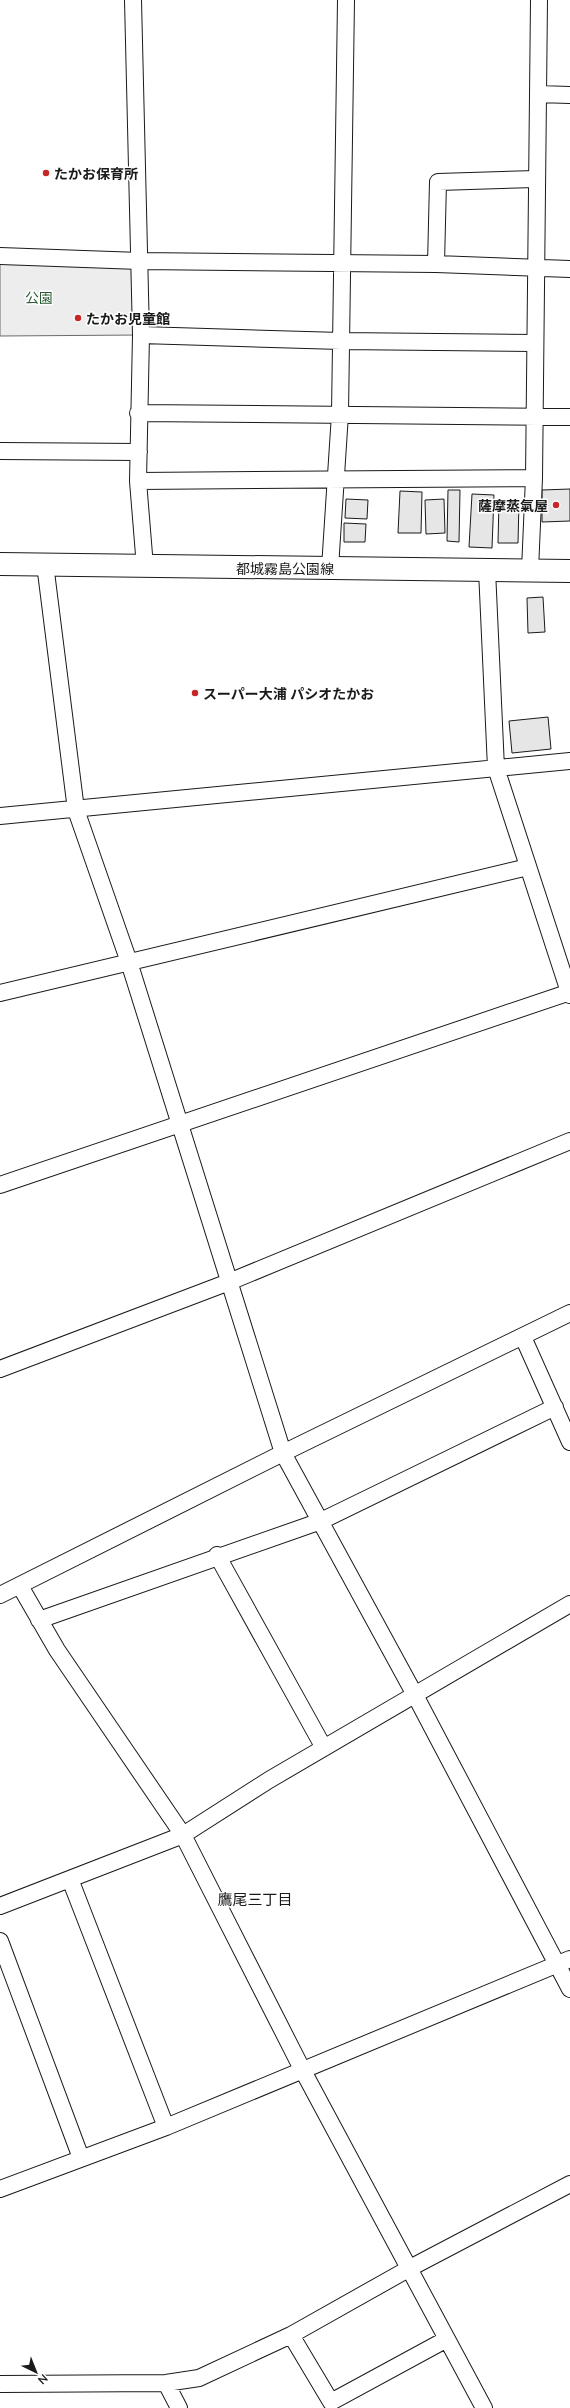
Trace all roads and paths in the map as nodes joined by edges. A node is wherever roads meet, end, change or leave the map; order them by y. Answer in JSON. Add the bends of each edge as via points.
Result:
{"nodes":[{"id":1,"x":133,"y":0,"type":"edge"},
{"id":2,"x":346,"y":0,"type":"edge"},
{"id":3,"x":539,"y":0,"type":"edge"},
{"id":4,"x":538,"y":94,"type":"junction"},
{"id":5,"x":570,"y":95,"type":"edge"},
{"id":6,"x":536,"y":179,"type":"junction"},
{"id":7,"x":0,"y":256,"type":"edge"},
{"id":8,"x":140,"y":260,"type":"junction"},
{"id":9,"x":342,"y":263,"type":"junction"},
{"id":10,"x":436,"y":264,"type":"junction"},
{"id":11,"x":535,"y":268,"type":"junction"},
{"id":12,"x":570,"y":269,"type":"edge"},
{"id":13,"x":141,"y":335,"type":"junction"},
{"id":14,"x":341,"y":341,"type":"junction"},
{"id":15,"x":535,"y":343,"type":"junction"},
{"id":16,"x":138,"y":413,"type":"junction"},
{"id":17,"x":340,"y":414,"type":"junction"},
{"id":18,"x":534,"y":416,"type":"junction"},
{"id":19,"x":570,"y":416,"type":"edge"},
{"id":20,"x":0,"y":451,"type":"edge"},
{"id":21,"x":139,"y":452,"type":"junction"},
{"id":22,"x":336,"y":478,"type":"junction"},
{"id":23,"x":534,"y":478,"type":"junction"},
{"id":24,"x":138,"y":481,"type":"junction"},
{"id":25,"x":0,"y":564,"type":"edge"},
{"id":26,"x":45,"y":564,"type":"junction"},
{"id":27,"x":145,"y":567,"type":"junction"},
{"id":28,"x":330,"y":568,"type":"junction"},
{"id":29,"x":487,"y":570,"type":"junction"},
{"id":30,"x":530,"y":570,"type":"junction"},
{"id":31,"x":570,"y":570,"type":"edge"},
{"id":32,"x":570,"y":761,"type":"edge"},
{"id":33,"x":496,"y":768,"type":"junction"},
{"id":34,"x":76,"y":810,"type":"junction"},
{"id":35,"x":0,"y":816,"type":"edge"},
{"id":36,"x":528,"y":867,"type":"junction"},
{"id":37,"x":129,"y":962,"type":"junction"},
{"id":38,"x":0,"y":993,"type":"edge"},
{"id":39,"x":570,"y":993,"type":"edge"},
{"id":40,"x":180,"y":1126,"type":"junction"},
{"id":41,"x":570,"y":1142,"type":"edge"},
{"id":42,"x":0,"y":1186,"type":"edge"},
{"id":43,"x":230,"y":1282,"type":"junction"},
{"id":44,"x":570,"y":1313,"type":"edge"},
{"id":45,"x":523,"y":1337,"type":"junction"},
{"id":46,"x":0,"y":1369,"type":"edge"},
{"id":47,"x":555,"y":1407,"type":"junction"},
{"id":48,"x":570,"y":1442,"type":"edge"},
{"id":49,"x":283,"y":1453,"type":"junction"},
{"id":50,"x":321,"y":1521,"type":"junction"},
{"id":51,"x":217,"y":1556,"type":"junction"},
{"id":52,"x":20,"y":1586,"type":"junction"},
{"id":53,"x":1,"y":1591,"type":"edge"},
{"id":54,"x":570,"y":1604,"type":"edge"},
{"id":55,"x":39,"y":1620,"type":"junction"},
{"id":56,"x":415,"y":1695,"type":"junction"},
{"id":57,"x":324,"y":1748,"type":"junction"},
{"id":58,"x":183,"y":1835,"type":"junction"},
{"id":59,"x":70,"y":1879,"type":"junction"},
{"id":60,"x":0,"y":1906,"type":"edge"},
{"id":61,"x":0,"y":1941,"type":"edge"},
{"id":62,"x":563,"y":1961,"type":"edge"},
{"id":63,"x":570,"y":1989,"type":"edge"},
{"id":64,"x":302,"y":2069,"type":"junction"},
{"id":65,"x":166,"y":2127,"type":"junction"},
{"id":66,"x":81,"y":2158,"type":"junction"},
{"id":67,"x":570,"y":2184,"type":"edge"},
{"id":68,"x":0,"y":2189,"type":"edge"},
{"id":69,"x":410,"y":2268,"type":"junction"},
{"id":70,"x":291,"y":2335,"type":"junction"},
{"id":71,"x":447,"y":2339,"type":"junction"},
{"id":72,"x":166,"y":2383,"type":"junction"},
{"id":73,"x":0,"y":2384,"type":"edge"},
{"id":74,"x":179,"y":2408,"type":"edge"},
{"id":75,"x":484,"y":2408,"type":"edge"}],
"edges":[{"from":1,"to":8,"type":"street"},
{"from":2,"to":9,"type":"street"},
{"from":3,"to":4,"type":"street"},
{"from":4,"to":5,"type":"street"},
{"from":4,"to":6,"type":"street"},
{"from":6,"to":10,"type":"street","via":[[438,182]]},
{"from":6,"to":11,"type":"street"},
{"from":7,"to":8,"type":"street"},
{"from":8,"to":9,"type":"street"},
{"from":8,"to":13,"type":"street"},
{"from":9,"to":10,"type":"street"},
{"from":9,"to":14,"type":"street"},
{"from":10,"to":11,"type":"street"},
{"from":11,"to":12,"type":"street"},
{"from":11,"to":15,"type":"street"},
{"from":13,"to":14,"type":"street"},
{"from":13,"to":16,"type":"street"},
{"from":14,"to":15,"type":"street"},
{"from":14,"to":17,"type":"street"},
{"from":15,"to":18,"type":"street"},
{"from":16,"to":17,"type":"street"},
{"from":16,"to":21,"type":"street"},
{"from":17,"to":18,"type":"street"},
{"from":17,"to":22,"type":"street"},
{"from":18,"to":19,"type":"street"},
{"from":18,"to":23,"type":"street"},
{"from":20,"to":21,"type":"street"},
{"from":21,"to":24,"type":"street"},
{"from":22,"to":23,"type":"street"},
{"from":22,"to":24,"type":"street"},
{"from":22,"to":28,"type":"street"},
{"from":23,"to":30,"type":"street"},
{"from":24,"to":27,"type":"street"},
{"from":25,"to":26,"type":"main road","name":"都城霧島公園線"},
{"from":26,"to":27,"type":"main road","name":"都城霧島公園線"},
{"from":26,"to":34,"type":"street"},
{"from":27,"to":28,"type":"main road","name":"都城霧島公園線"},
{"from":28,"to":29,"type":"main road","name":"都城霧島公園線"},
{"from":29,"to":30,"type":"main road","name":"都城霧島公園線"},
{"from":29,"to":33,"type":"street"},
{"from":30,"to":31,"type":"main road","name":"都城霧島公園線"},
{"from":32,"to":33,"type":"street"},
{"from":33,"to":34,"type":"street"},
{"from":33,"to":36,"type":"street"},
{"from":34,"to":35,"type":"street"},
{"from":34,"to":37,"type":"street"},
{"from":36,"to":37,"type":"street"},
{"from":36,"to":39,"type":"street"},
{"from":37,"to":38,"type":"street"},
{"from":37,"to":40,"type":"street"},
{"from":39,"to":40,"type":"street"},
{"from":40,"to":42,"type":"street"},
{"from":40,"to":43,"type":"street"},
{"from":41,"to":43,"type":"street"},
{"from":43,"to":46,"type":"street"},
{"from":43,"to":49,"type":"street"},
{"from":44,"to":45,"type":"street"},
{"from":45,"to":47,"type":"street"},
{"from":45,"to":49,"type":"street"},
{"from":47,"to":48,"type":"street"},
{"from":47,"to":50,"type":"street"},
{"from":49,"to":50,"type":"street"},
{"from":49,"to":52,"type":"street"},
{"from":50,"to":51,"type":"street"},
{"from":50,"to":56,"type":"street"},
{"from":51,"to":55,"type":"street"},
{"from":51,"to":57,"type":"street"},
{"from":52,"to":53,"type":"street"},
{"from":52,"to":55,"type":"street"},
{"from":54,"to":56,"type":"street"},
{"from":55,"to":58,"type":"street"},
{"from":56,"to":57,"type":"street"},
{"from":56,"to":62,"type":"street"},
{"from":57,"to":58,"type":"street"},
{"from":58,"to":59,"type":"street"},
{"from":58,"to":64,"type":"street"},
{"from":59,"to":60,"type":"street"},
{"from":59,"to":65,"type":"street"},
{"from":61,"to":66,"type":"street"},
{"from":62,"to":63,"type":"street"},
{"from":62,"to":64,"type":"street"},
{"from":64,"to":65,"type":"street"},
{"from":64,"to":69,"type":"street"},
{"from":65,"to":66,"type":"street"},
{"from":66,"to":68,"type":"street"},
{"from":67,"to":69,"type":"street"},
{"from":69,"to":70,"type":"street"},
{"from":69,"to":71,"type":"street"},
{"from":70,"to":71,"type":"street","via":[[331,2402]]},
{"from":70,"to":72,"type":"street","via":[[199,2378]]},
{"from":71,"to":75,"type":"street"},
{"from":72,"to":73,"type":"street"},
{"from":72,"to":74,"type":"street"}]}
